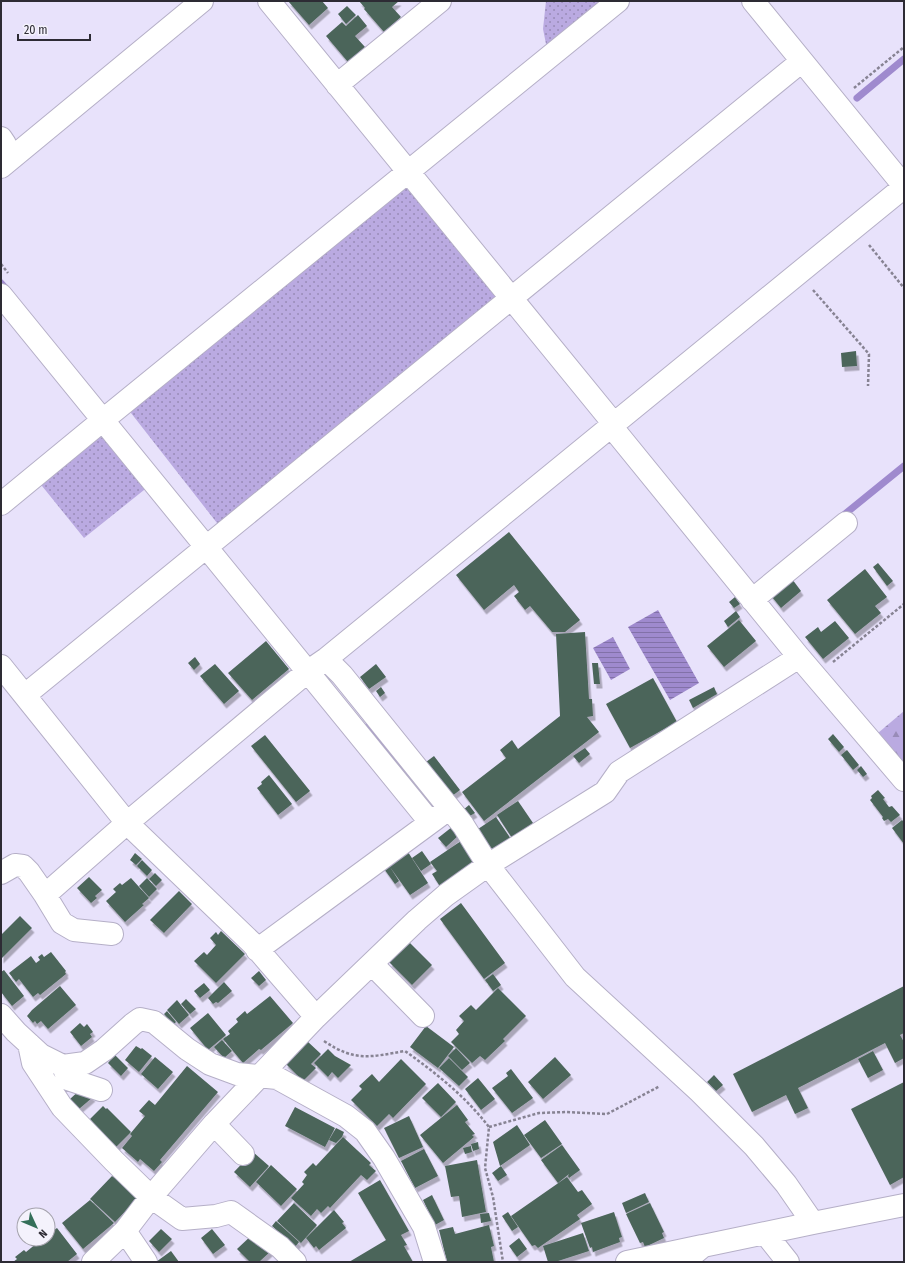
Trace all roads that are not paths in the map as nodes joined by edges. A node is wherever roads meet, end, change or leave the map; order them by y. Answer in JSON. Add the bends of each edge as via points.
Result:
{"nodes":[{"id":1,"x":202,"y":1,"type":"edge"},
{"id":2,"x":269,"y":1,"type":"edge"},
{"id":3,"x":440,"y":1,"type":"edge"},
{"id":4,"x":618,"y":1,"type":"edge"},
{"id":5,"x":753,"y":1,"type":"edge"},
{"id":6,"x":802,"y":61,"type":"junction"},
{"id":7,"x":337,"y":85,"type":"junction"},
{"id":8,"x":1,"y":138,"type":"edge"},
{"id":9,"x":1,"y":159,"type":"edge"},
{"id":10,"x":1,"y":167,"type":"edge"},
{"id":11,"x":408,"y":172,"type":"junction"},
{"id":12,"x":904,"y":186,"type":"edge"},
{"id":13,"x":1,"y":295,"type":"edge"},
{"id":14,"x":511,"y":298,"type":"junction"},
{"id":15,"x":103,"y":420,"type":"junction"},
{"id":16,"x":612,"y":425,"type":"junction"},
{"id":17,"x":1,"y":504,"type":"edge"},
{"id":18,"x":846,"y":523,"type":"dead end"},
{"id":19,"x":206,"y":547,"type":"junction"},
{"id":20,"x":752,"y":600,"type":"junction"},
{"id":21,"x":799,"y":657,"type":"junction"},
{"id":22,"x":326,"y":659,"type":"junction"},
{"id":23,"x":1,"y":666,"type":"edge"},
{"id":24,"x":307,"y":672,"type":"junction"},
{"id":25,"x":25,"y":695,"type":"junction"},
{"id":26,"x":904,"y":780,"type":"edge"},
{"id":27,"x":449,"y":808,"type":"junction"},
{"id":28,"x":430,"y":822,"type":"junction"},
{"id":29,"x":128,"y":823,"type":"junction"},
{"id":30,"x":488,"y":865,"type":"junction"},
{"id":31,"x":1,"y":873,"type":"edge"},
{"id":32,"x":45,"y":894,"type":"junction"},
{"id":33,"x":112,"y":934,"type":"dead end"},
{"id":34,"x":257,"y":950,"type":"junction"},
{"id":35,"x":372,"y":964,"type":"junction"},
{"id":36,"x":1,"y":1015,"type":"edge"},
{"id":37,"x":423,"y":1016,"type":"dead end"},
{"id":38,"x":310,"y":1022,"type":"junction"},
{"id":39,"x":29,"y":1044,"type":"junction"},
{"id":40,"x":63,"y":1066,"type":"junction"},
{"id":41,"x":259,"y":1076,"type":"junction"},
{"id":42,"x":101,"y":1090,"type":"dead end"},
{"id":43,"x":214,"y":1124,"type":"junction"},
{"id":44,"x":243,"y":1154,"type":"dead end"},
{"id":45,"x":151,"y":1197,"type":"junction"},
{"id":46,"x":904,"y":1206,"type":"edge"},
{"id":47,"x":813,"y":1222,"type":"junction"},
{"id":48,"x":125,"y":1231,"type":"junction"},
{"id":49,"x":764,"y":1233,"type":"junction"},
{"id":50,"x":703,"y":1246,"type":"junction"},
{"id":51,"x":93,"y":1262,"type":"edge"},
{"id":52,"x":146,"y":1262,"type":"edge"},
{"id":53,"x":295,"y":1262,"type":"edge"},
{"id":54,"x":435,"y":1262,"type":"edge"},
{"id":55,"x":627,"y":1262,"type":"edge"},
{"id":56,"x":684,"y":1262,"type":"edge"},
{"id":57,"x":788,"y":1262,"type":"edge"}],
"edges":[{"from":1,"to":10,"type":"street"},
{"from":2,"to":7,"type":"street"},
{"from":3,"to":7,"type":"street"},
{"from":4,"to":11,"type":"street"},
{"from":5,"to":6,"type":"street"},
{"from":6,"to":12,"type":"street"},
{"from":6,"to":14,"type":"street"},
{"from":7,"to":11,"type":"street"},
{"from":8,"to":9,"type":"street","via":[[5,144]]},
{"from":11,"to":14,"type":"street"},
{"from":11,"to":15,"type":"street"},
{"from":12,"to":16,"type":"street"},
{"from":13,"to":15,"type":"street"},
{"from":14,"to":16,"type":"street"},
{"from":14,"to":19,"type":"street"},
{"from":15,"to":17,"type":"street"},
{"from":15,"to":19,"type":"street"},
{"from":16,"to":20,"type":"street"},
{"from":16,"to":22,"type":"street"},
{"from":18,"to":20,"type":"street"},
{"from":19,"to":24,"type":"street"},
{"from":19,"to":25,"type":"street"},
{"from":20,"to":21,"type":"street"},
{"from":21,"to":26,"type":"street"},
{"from":21,"to":30,"type":"street","via":[[619,772],[605,792]]},
{"from":22,"to":24,"type":"street"},
{"from":22,"to":27,"type":"street","via":[[342,675]]},
{"from":23,"to":25,"type":"street"},
{"from":24,"to":28,"type":"street"},
{"from":24,"to":29,"type":"street"},
{"from":25,"to":29,"type":"street"},
{"from":27,"to":28,"type":"street"},
{"from":27,"to":30,"type":"street"},
{"from":28,"to":34,"type":"street"},
{"from":29,"to":32,"type":"street"},
{"from":29,"to":34,"type":"street"},
{"from":30,"to":35,"type":"street","via":[[446,895]]},
{"from":30,"to":47,"type":"street","via":[[575,977],[682,1075],[754,1146]]},
{"from":31,"to":32,"type":"street","via":[[15,865],[23,866]]},
{"from":32,"to":33,"type":"street","via":[[62,923],[74,930]]},
{"from":34,"to":38,"type":"street"},
{"from":35,"to":37,"type":"street"},
{"from":35,"to":38,"type":"street"},
{"from":36,"to":39,"type":"street"},
{"from":38,"to":41,"type":"street"},
{"from":39,"to":40,"type":"street","via":[[41,1055]]},
{"from":39,"to":45,"type":"street","via":[[33,1063],[62,1107]]},
{"from":40,"to":41,"type":"street","via":[[85,1063],[140,1020],[154,1022],[210,1064],[237,1074]]},
{"from":40,"to":42,"type":"street","via":[[68,1079]]},
{"from":41,"to":43,"type":"street"},
{"from":41,"to":54,"type":"street","via":[[276,1078],[346,1116],[365,1131],[384,1158],[424,1227]]},
{"from":43,"to":44,"type":"street"},
{"from":43,"to":45,"type":"street"},
{"from":45,"to":48,"type":"street"},
{"from":45,"to":53,"type":"street","via":[[182,1219],[231,1212],[280,1247]]},
{"from":46,"to":47,"type":"street"},
{"from":47,"to":49,"type":"street"},
{"from":48,"to":51,"type":"street"},
{"from":48,"to":52,"type":"street"},
{"from":49,"to":50,"type":"street"},
{"from":49,"to":57,"type":"street"},
{"from":50,"to":55,"type":"street"},
{"from":50,"to":56,"type":"street"}]}
